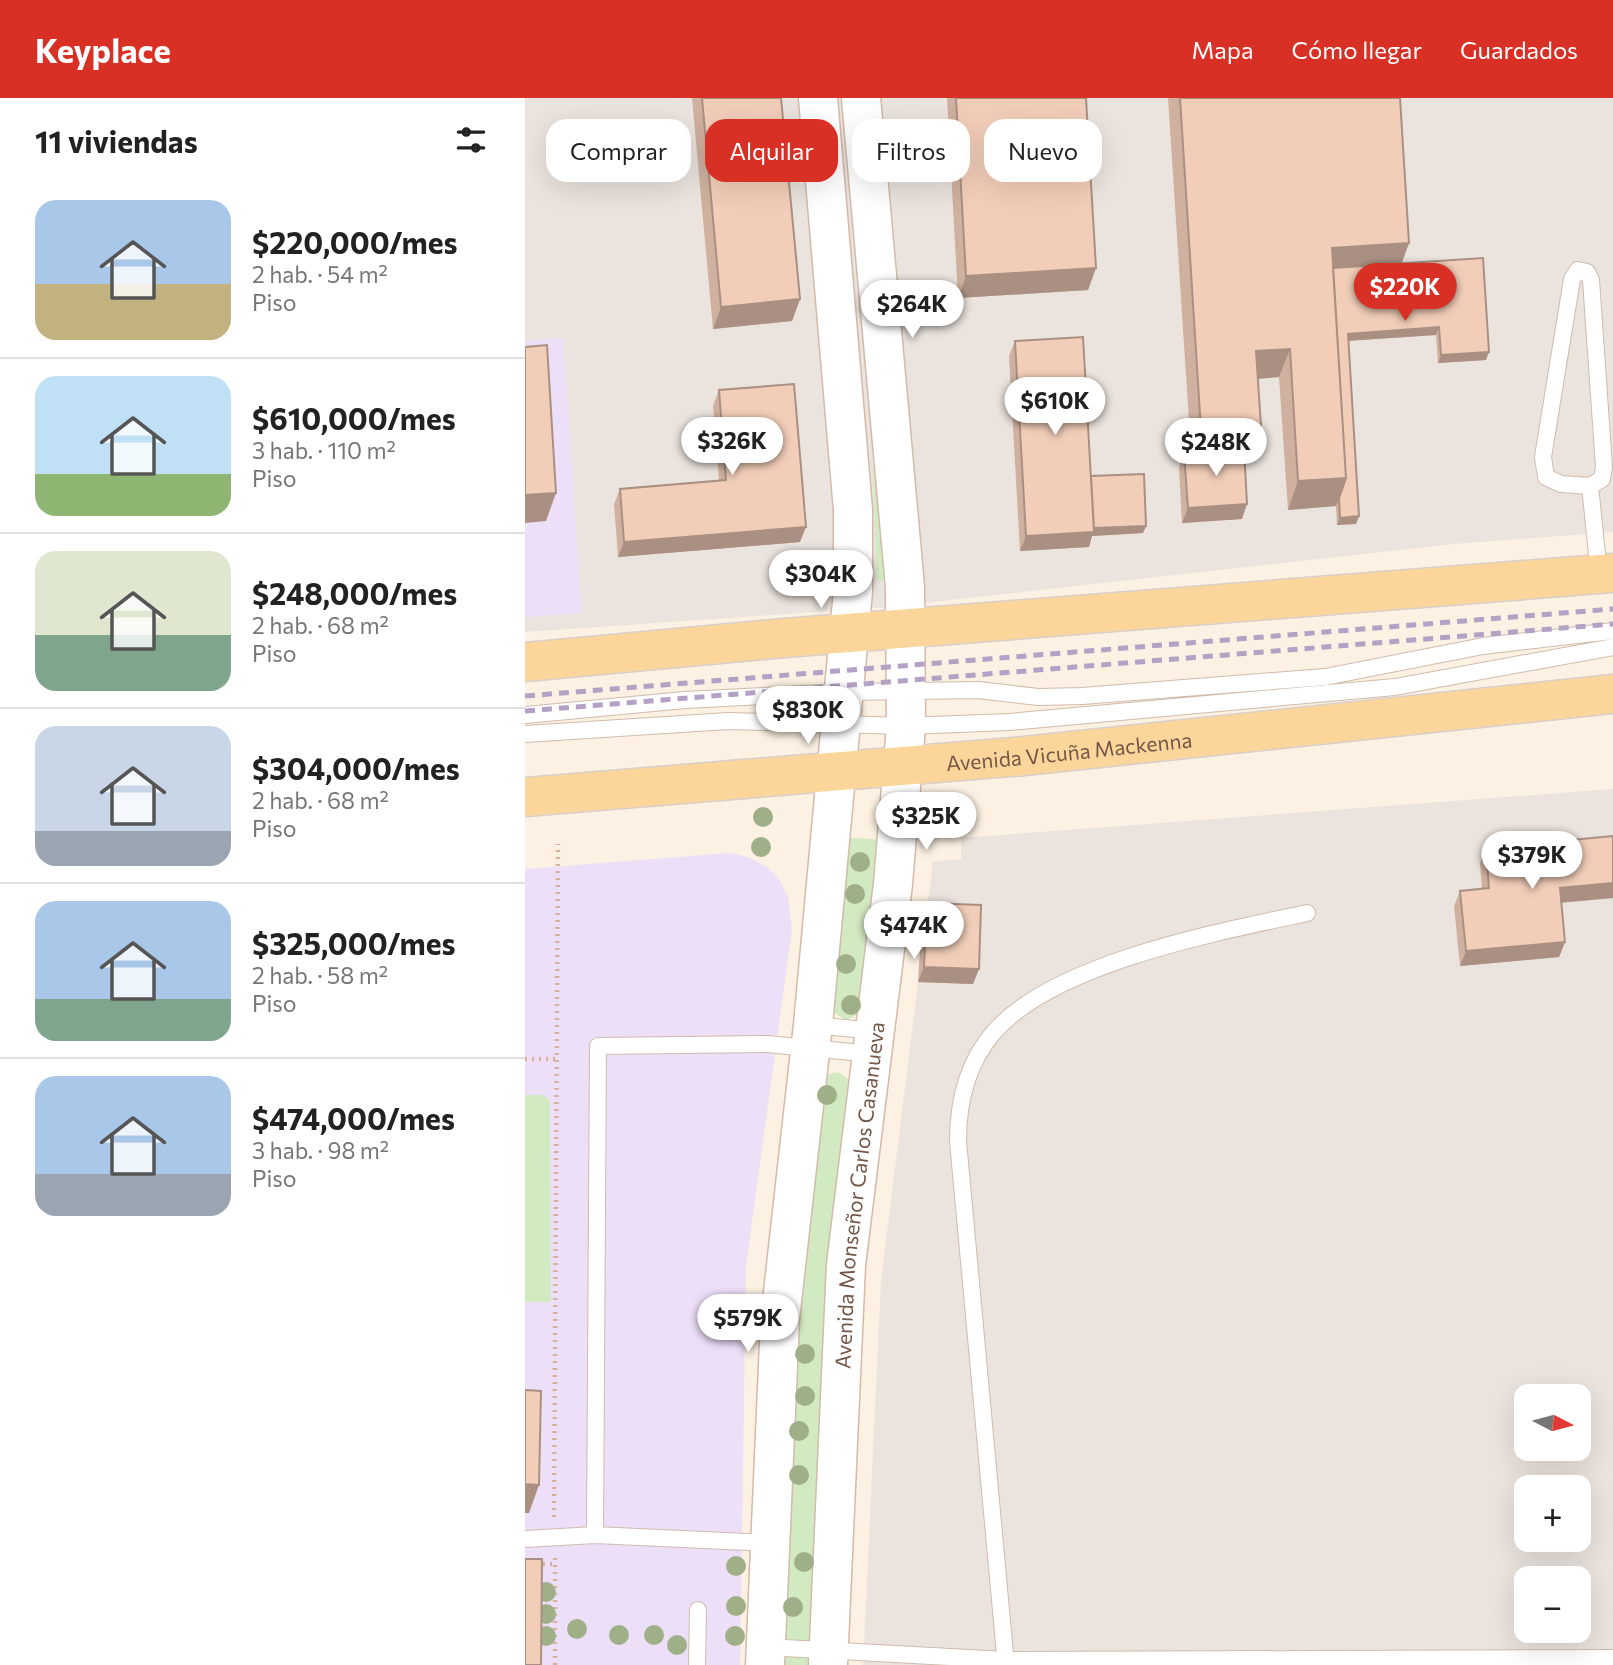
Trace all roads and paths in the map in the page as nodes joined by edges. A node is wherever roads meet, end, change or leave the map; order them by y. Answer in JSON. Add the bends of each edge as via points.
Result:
{"nodes":[{"id":1,"x":818,"y":98,"type":"edge"},
{"id":2,"x":860,"y":98,"type":"edge"},
{"id":3,"x":1590,"y":486,"type":"junction"},
{"id":4,"x":1606,"y":574,"type":"edge"},
{"id":5,"x":905,"y":630,"type":"junction"},
{"id":6,"x":1613,"y":631,"type":"edge"},
{"id":7,"x":849,"y":633,"type":"junction"},
{"id":8,"x":1613,"y":647,"type":"edge"},
{"id":9,"x":525,"y":662,"type":"edge"},
{"id":10,"x":1613,"y":694,"type":"edge"},
{"id":11,"x":906,"y":708,"type":"junction"},
{"id":12,"x":841,"y":709,"type":"junction"},
{"id":13,"x":525,"y":715,"type":"edge"},
{"id":14,"x":525,"y":734,"type":"edge"},
{"id":15,"x":904,"y":767,"type":"junction"},
{"id":16,"x":835,"y":773,"type":"junction"},
{"id":17,"x":525,"y":797,"type":"edge"},
{"id":18,"x":558,"y":844,"type":"dead end"},
{"id":19,"x":1307,"y":913,"type":"dead end"},
{"id":20,"x":812,"y":1037,"type":"junction"},
{"id":21,"x":875,"y":1043,"type":"junction"},
{"id":22,"x":525,"y":1059,"type":"edge"},
{"id":23,"x":555,"y":1059,"type":"junction"},
{"id":24,"x":555,"y":1531,"type":"junction"},
{"id":25,"x":595,"y":1535,"type":"junction"},
{"id":26,"x":525,"y":1539,"type":"edge"},
{"id":27,"x":769,"y":1543,"type":"junction"},
{"id":28,"x":525,"y":1564,"type":"edge"},
{"id":29,"x":555,"y":1564,"type":"junction"},
{"id":30,"x":698,"y":1610,"type":"dead end"},
{"id":31,"x":765,"y":1656,"type":"edge"},
{"id":32,"x":1613,"y":1658,"type":"edge"},
{"id":33,"x":828,"y":1659,"type":"edge"},
{"id":34,"x":1006,"y":1663,"type":"edge"},
{"id":35,"x":555,"y":1665,"type":"edge"},
{"id":36,"x":697,"y":1665,"type":"edge"}],
"edges":[{"from":1,"to":7,"type":"main road","via":[[853,510]]},
{"from":2,"to":5,"type":"main road","name":"Avenida Monseñor Carlos Casanueva","via":[[905,587]]},
{"from":3,"to":3,"type":"lane","via":[[1561,485],[1546,477],[1543,457],[1572,279],[1578,270],[1587,272],[1591,280],[1604,467],[1602,479]]},
{"from":3,"to":4,"type":"lane"},
{"from":4,"to":5,"type":"main road"},
{"from":5,"to":7,"type":"main road"},
{"from":5,"to":11,"type":"main road","name":"Avenida Monseñor Carlos Casanueva"},
{"from":6,"to":11,"type":"lane","via":[[1482,646],[1325,677]]},
{"from":7,"to":9,"type":"main road"},
{"from":7,"to":12,"type":"main road"},
{"from":8,"to":11,"type":"lane","via":[[1445,679],[1347,692],[1009,722]]},
{"from":10,"to":15,"type":"main road","name":"Avenida Vicuña Mackenna"},
{"from":11,"to":12,"type":"lane"},
{"from":11,"to":12,"type":"lane"},
{"from":11,"to":15,"type":"main road","name":"Avenida Monseñor Carlos Casanueva"},
{"from":12,"to":13,"type":"lane","via":[[685,700]]},
{"from":12,"to":14,"type":"lane"},
{"from":12,"to":16,"type":"main road"},
{"from":15,"to":16,"type":"main road","name":"Avenida Vicuña Mackenna"},
{"from":15,"to":21,"type":"main road","name":"Avenida Monseñor Carlos Casanueva"},
{"from":16,"to":17,"type":"main road","name":"Avenida Vicuña Mackenna"},
{"from":16,"to":20,"type":"main road"},
{"from":18,"to":23,"type":"path"},
{"from":19,"to":34,"type":"lane","via":[[1202,935],[1042,993],[992,1034],[969,1073],[958,1118],[958,1141]]},
{"from":20,"to":21,"type":"lane"},
{"from":20,"to":21,"type":"lane"},
{"from":20,"to":25,"type":"lane","via":[[767,1044],[598,1046]]},
{"from":20,"to":27,"type":"main road","via":[[782,1291]]},
{"from":21,"to":33,"type":"main road","name":"Avenida Monseñor Carlos Casanueva","via":[[846,1265]]},
{"from":22,"to":23,"type":"path"},
{"from":23,"to":24,"type":"path"},
{"from":24,"to":25,"type":"lane"},
{"from":24,"to":26,"type":"lane"},
{"from":24,"to":29,"type":"path"},
{"from":25,"to":27,"type":"lane"},
{"from":27,"to":31,"type":"main road"},
{"from":28,"to":29,"type":"path"},
{"from":29,"to":35,"type":"path"},
{"from":30,"to":36,"type":"lane"},
{"from":31,"to":33,"type":"lane"},
{"from":32,"to":34,"type":"lane"},
{"from":33,"to":34,"type":"lane"}]}
